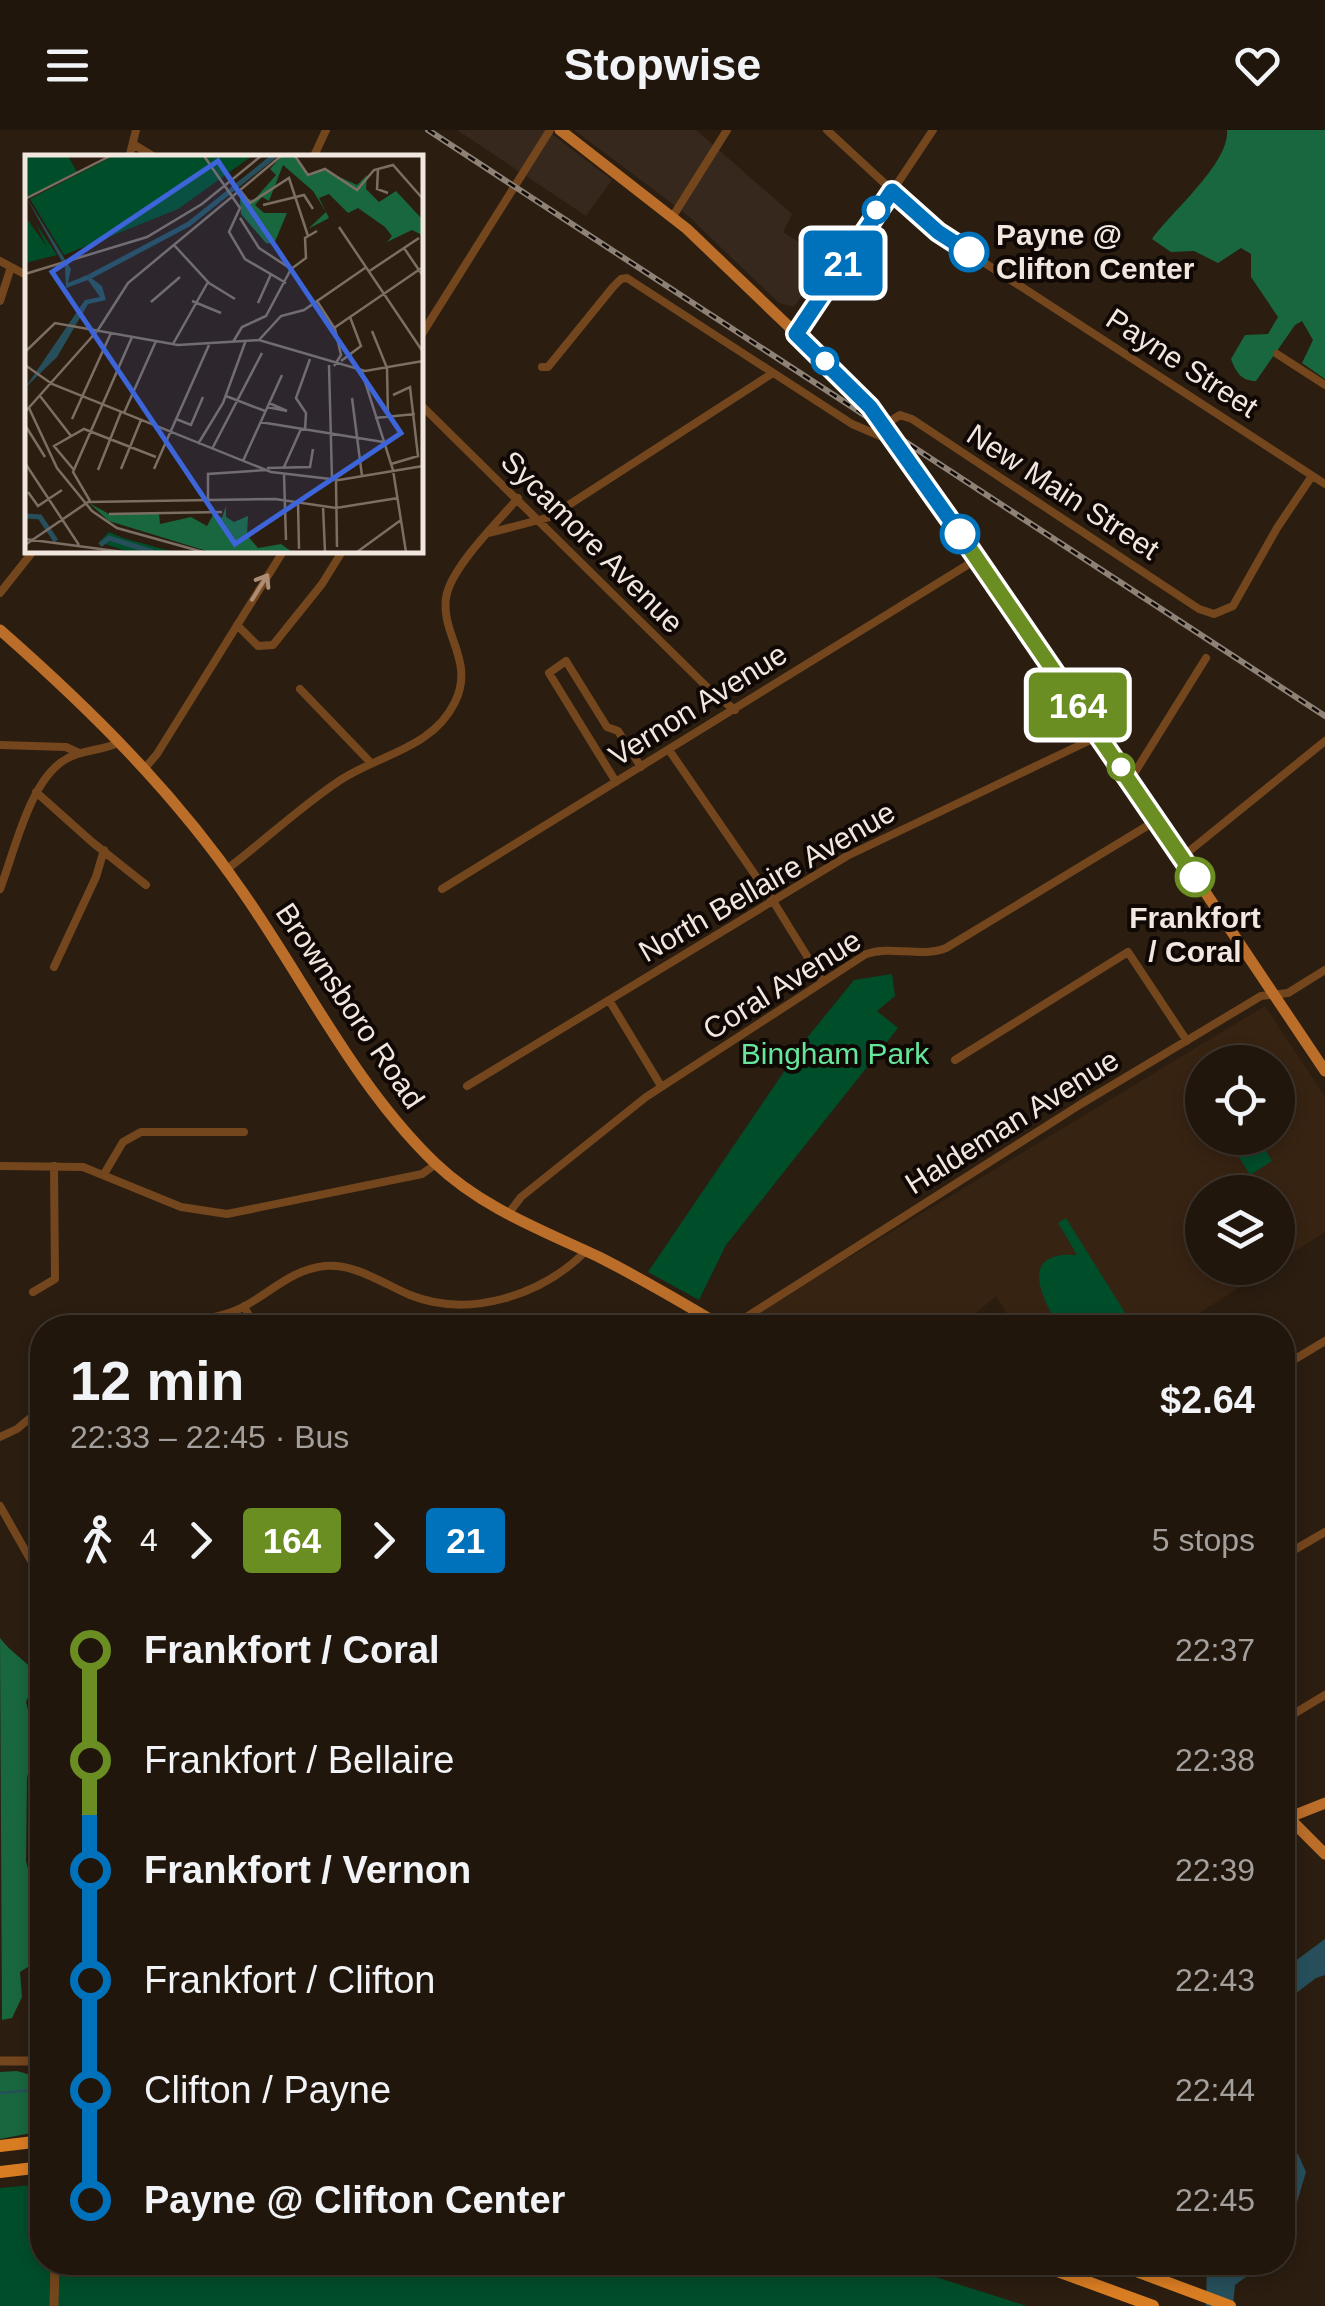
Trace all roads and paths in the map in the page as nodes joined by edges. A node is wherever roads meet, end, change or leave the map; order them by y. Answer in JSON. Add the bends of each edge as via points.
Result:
{"nodes":[{"id":1,"x":136,"y":130,"type":"edge"},
{"id":2,"x":326,"y":130,"type":"edge"},
{"id":3,"x":550,"y":130,"type":"edge"},
{"id":4,"x":560,"y":130,"type":"edge"},
{"id":5,"x":728,"y":130,"type":"edge"},
{"id":6,"x":827,"y":130,"type":"edge"},
{"id":7,"x":932,"y":130,"type":"edge"},
{"id":8,"x":132,"y":144,"type":"junction"},
{"id":9,"x":130,"y":155,"type":"edge"},
{"id":10,"x":151,"y":155,"type":"edge"},
{"id":11,"x":314,"y":155,"type":"edge"},
{"id":12,"x":892,"y":191,"type":"junction"},
{"id":13,"x":672,"y":216,"type":"junction"},
{"id":14,"x":0,"y":261,"type":"edge"},
{"id":15,"x":11,"y":267,"type":"junction"},
{"id":16,"x":25,"y":274,"type":"edge"},
{"id":17,"x":0,"y":302,"type":"edge"},
{"id":18,"x":422,"y":334,"type":"edge"},
{"id":19,"x":796,"y":334,"type":"junction"},
{"id":20,"x":1278,"y":354,"type":"dead end"},
{"id":21,"x":542,"y":368,"type":"dead end"},
{"id":22,"x":773,"y":374,"type":"junction"},
{"id":23,"x":1325,"y":385,"type":"edge"},
{"id":24,"x":422,"y":406,"type":"edge"},
{"id":25,"x":884,"y":425,"type":"junction"},
{"id":26,"x":897,"y":443,"type":"junction"},
{"id":27,"x":1312,"y":476,"type":"junction"},
{"id":28,"x":1325,"y":484,"type":"edge"},
{"id":29,"x":518,"y":498,"type":"junction"},
{"id":30,"x":538,"y":521,"type":"junction"},
{"id":31,"x":489,"y":533,"type":"junction"},
{"id":32,"x":32,"y":552,"type":"edge"},
{"id":33,"x":283,"y":552,"type":"edge"},
{"id":34,"x":342,"y":552,"type":"edge"},
{"id":35,"x":977,"y":559,"type":"junction"},
{"id":36,"x":0,"y":592,"type":"edge"},
{"id":37,"x":237,"y":625,"type":"junction"},
{"id":38,"x":0,"y":630,"type":"edge"},
{"id":39,"x":1206,"y":658,"type":"dead end"},
{"id":40,"x":300,"y":689,"type":"dead end"},
{"id":41,"x":735,"y":710,"type":"junction"},
{"id":42,"x":1100,"y":736,"type":"junction"},
{"id":43,"x":120,"y":742,"type":"junction"},
{"id":44,"x":1325,"y":742,"type":"edge"},
{"id":45,"x":0,"y":745,"type":"edge"},
{"id":46,"x":668,"y":750,"type":"junction"},
{"id":47,"x":79,"y":753,"type":"junction"},
{"id":48,"x":371,"y":764,"type":"junction"},
{"id":49,"x":641,"y":767,"type":"junction"},
{"id":50,"x":145,"y":768,"type":"junction"},
{"id":51,"x":1130,"y":780,"type":"junction"},
{"id":52,"x":616,"y":782,"type":"junction"},
{"id":53,"x":36,"y":792,"type":"junction"},
{"id":54,"x":1157,"y":820,"type":"junction"},
{"id":55,"x":104,"y":850,"type":"junction"},
{"id":56,"x":1182,"y":857,"type":"junction"},
{"id":57,"x":227,"y":869,"type":"junction"},
{"id":58,"x":146,"y":885,"type":"dead end"},
{"id":59,"x":0,"y":889,"type":"edge"},
{"id":60,"x":442,"y":889,"type":"dead end"},
{"id":61,"x":772,"y":901,"type":"junction"},
{"id":62,"x":54,"y":967,"type":"dead end"},
{"id":63,"x":1325,"y":970,"type":"edge"},
{"id":64,"x":823,"y":982,"type":"junction"},
{"id":65,"x":1274,"y":994,"type":"junction"},
{"id":66,"x":609,"y":1000,"type":"junction"},
{"id":67,"x":1187,"y":1040,"type":"junction"},
{"id":68,"x":956,"y":1060,"type":"dead end"},
{"id":69,"x":1325,"y":1071,"type":"edge"},
{"id":70,"x":468,"y":1086,"type":"dead end"},
{"id":71,"x":662,"y":1086,"type":"junction"},
{"id":72,"x":244,"y":1132,"type":"dead end"},
{"id":73,"x":436,"y":1164,"type":"junction"},
{"id":74,"x":0,"y":1166,"type":"edge"},
{"id":75,"x":54,"y":1166,"type":"junction"},
{"id":76,"x":104,"y":1174,"type":"junction"},
{"id":77,"x":508,"y":1214,"type":"junction"},
{"id":78,"x":586,"y":1252,"type":"junction"},
{"id":79,"x":33,"y":1292,"type":"dead end"},
{"id":80,"x":244,"y":1306,"type":"junction"},
{"id":81,"x":222,"y":1315,"type":"edge"},
{"id":82,"x":248,"y":1315,"type":"edge"},
{"id":83,"x":703,"y":1315,"type":"edge"},
{"id":84,"x":747,"y":1315,"type":"edge"},
{"id":85,"x":1325,"y":1341,"type":"edge"},
{"id":86,"x":1295,"y":1359,"type":"edge"},
{"id":87,"x":30,"y":1417,"type":"edge"},
{"id":88,"x":0,"y":1438,"type":"edge"},
{"id":89,"x":0,"y":1506,"type":"edge"},
{"id":90,"x":1325,"y":1532,"type":"edge"},
{"id":91,"x":1295,"y":1549,"type":"edge"},
{"id":92,"x":30,"y":1559,"type":"edge"},
{"id":93,"x":1325,"y":1695,"type":"edge"},
{"id":94,"x":1295,"y":1713,"type":"edge"},
{"id":95,"x":1325,"y":1804,"type":"edge"},
{"id":96,"x":1295,"y":1813,"type":"edge"},
{"id":97,"x":1295,"y":1826,"type":"edge"},
{"id":98,"x":1325,"y":1854,"type":"edge"},
{"id":99,"x":0,"y":2061,"type":"edge"},
{"id":100,"x":30,"y":2061,"type":"edge"},
{"id":101,"x":30,"y":2142,"type":"edge"},
{"id":102,"x":0,"y":2146,"type":"edge"},
{"id":103,"x":30,"y":2169,"type":"edge"},
{"id":104,"x":0,"y":2172,"type":"edge"},
{"id":105,"x":55,"y":2275,"type":"edge"},
{"id":106,"x":1068,"y":2275,"type":"edge"},
{"id":107,"x":1145,"y":2275,"type":"edge"},
{"id":108,"x":54,"y":2306,"type":"edge"},
{"id":109,"x":1153,"y":2306,"type":"edge"},
{"id":110,"x":1230,"y":2306,"type":"edge"}],
"edges":[{"from":1,"to":8,"type":"street"},
{"from":2,"to":11,"type":"street"},
{"from":3,"to":18,"type":"street"},
{"from":4,"to":13,"type":"main road"},
{"from":5,"to":13,"type":"street"},
{"from":6,"to":12,"type":"street","name":"Payne Street"},
{"from":7,"to":12,"type":"street"},
{"from":8,"to":9,"type":"street"},
{"from":8,"to":10,"type":"street"},
{"from":12,"to":19,"type":"street"},
{"from":12,"to":27,"type":"street","name":"Payne Street","via":[[938,232]]},
{"from":13,"to":19,"type":"main road"},
{"from":14,"to":15,"type":"street"},
{"from":15,"to":16,"type":"street"},
{"from":15,"to":17,"type":"street"},
{"from":19,"to":25,"type":"main road"},
{"from":20,"to":23,"type":"street"},
{"from":21,"to":22,"type":"street","via":[[561,355],[624,278]]},
{"from":22,"to":26,"type":"street","via":[[852,424]]},
{"from":22,"to":30,"type":"street"},
{"from":24,"to":29,"type":"street","name":"Sycamore Avenue"},
{"from":25,"to":26,"type":"main road"},
{"from":25,"to":27,"type":"street","name":"New Main Street","via":[[900,415],[912,420],[1200,610],[1219,614],[1238,598]]},
{"from":26,"to":35,"type":"main road"},
{"from":27,"to":28,"type":"street","name":"Payne Street"},
{"from":29,"to":30,"type":"street","name":"Sycamore Avenue"},
{"from":29,"to":31,"type":"street"},
{"from":30,"to":31,"type":"street"},
{"from":30,"to":41,"type":"street","name":"Sycamore Avenue"},
{"from":31,"to":48,"type":"street","via":[[458,571],[446,599],[462,668],[454,704],[425,737]]},
{"from":32,"to":36,"type":"street"},
{"from":37,"to":33,"type":"street","one_way":true},
{"from":34,"to":37,"type":"street","via":[[273,644],[258,646]]},
{"from":35,"to":41,"type":"street","name":"Vernon Avenue"},
{"from":35,"to":42,"type":"main road"},
{"from":37,"to":50,"type":"street"},
{"from":38,"to":43,"type":"main road","name":"Brownsboro Road"},
{"from":39,"to":51,"type":"street"},
{"from":40,"to":48,"type":"street"},
{"from":41,"to":46,"type":"street","name":"Vernon Avenue"},
{"from":42,"to":51,"type":"main road"},
{"from":42,"to":61,"type":"street","name":"North Bellaire Avenue","via":[[883,837]]},
{"from":43,"to":47,"type":"street"},
{"from":43,"to":50,"type":"main road","name":"Brownsboro Road"},
{"from":44,"to":56,"type":"street"},
{"from":45,"to":47,"type":"street"},
{"from":46,"to":49,"type":"street","name":"Vernon Avenue"},
{"from":46,"to":61,"type":"street"},
{"from":47,"to":53,"type":"street","via":[[52,769]]},
{"from":48,"to":57,"type":"street","via":[[339,780]]},
{"from":49,"to":52,"type":"street","name":"Vernon Avenue"},
{"from":49,"to":52,"type":"street","via":[[566,662],[549,673]]},
{"from":50,"to":57,"type":"main road","name":"Brownsboro Road"},
{"from":51,"to":54,"type":"main road"},
{"from":52,"to":60,"type":"street","name":"Vernon Avenue"},
{"from":53,"to":55,"type":"street"},
{"from":53,"to":59,"type":"street"},
{"from":54,"to":56,"type":"main road"},
{"from":54,"to":64,"type":"street","name":"Coral Avenue","via":[[936,955],[872,952]]},
{"from":55,"to":58,"type":"street"},
{"from":55,"to":62,"type":"street"},
{"from":56,"to":65,"type":"main road"},
{"from":57,"to":73,"type":"main road","name":"Brownsboro Road","via":[[384,1105]]},
{"from":61,"to":64,"type":"street"},
{"from":61,"to":66,"type":"street","name":"North Bellaire Avenue"},
{"from":63,"to":65,"type":"street","name":"Haldeman Avenue","via":[[1288,993]]},
{"from":64,"to":71,"type":"street","name":"Coral Avenue"},
{"from":65,"to":67,"type":"street","name":"Haldeman Avenue"},
{"from":65,"to":69,"type":"main road"},
{"from":66,"to":70,"type":"street","name":"North Bellaire Avenue"},
{"from":66,"to":71,"type":"street"},
{"from":67,"to":68,"type":"street","via":[[1128,952]]},
{"from":67,"to":84,"type":"street","name":"Haldeman Avenue"},
{"from":71,"to":77,"type":"street","name":"Coral Avenue"},
{"from":72,"to":76,"type":"street","via":[[141,1132],[123,1142]]},
{"from":73,"to":76,"type":"street","via":[[422,1174],[227,1214],[181,1207]]},
{"from":73,"to":77,"type":"main road","name":"Brownsboro Road"},
{"from":74,"to":75,"type":"street"},
{"from":75,"to":76,"type":"street"},
{"from":75,"to":79,"type":"street","via":[[55,1279]]},
{"from":77,"to":78,"type":"main road","name":"Brownsboro Road"},
{"from":78,"to":80,"type":"street","via":[[526,1292],[485,1302],[430,1301],[330,1266],[293,1274]]},
{"from":78,"to":83,"type":"main road","name":"Brownsboro Road"},
{"from":80,"to":81,"type":"street"},
{"from":80,"to":82,"type":"street"},
{"from":85,"to":86,"type":"street"},
{"from":87,"to":88,"type":"street"},
{"from":89,"to":92,"type":"street"},
{"from":90,"to":91,"type":"street"},
{"from":93,"to":94,"type":"street"},
{"from":95,"to":96,"type":"main road"},
{"from":97,"to":98,"type":"main road"},
{"from":99,"to":100,"type":"street"},
{"from":101,"to":102,"type":"highway"},
{"from":103,"to":104,"type":"highway"},
{"from":105,"to":108,"type":"street"},
{"from":106,"to":109,"type":"highway"},
{"from":107,"to":110,"type":"highway"}]}
